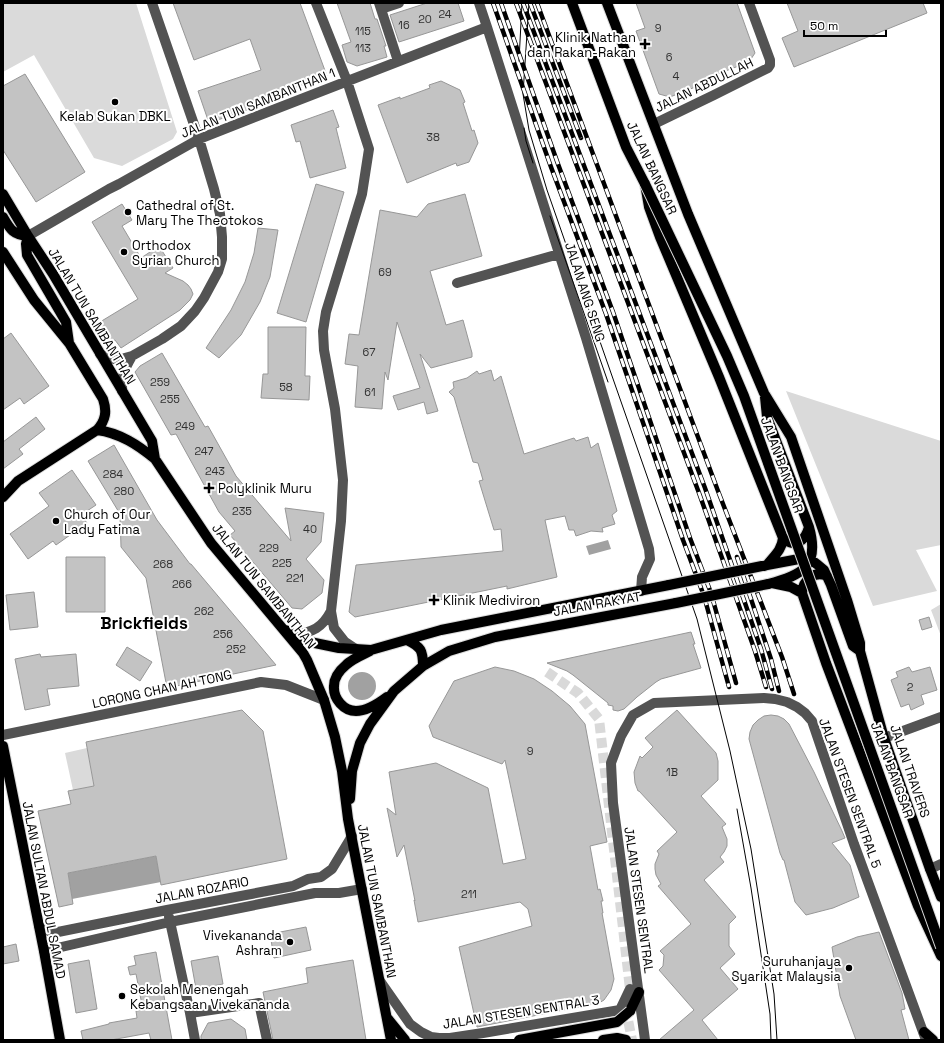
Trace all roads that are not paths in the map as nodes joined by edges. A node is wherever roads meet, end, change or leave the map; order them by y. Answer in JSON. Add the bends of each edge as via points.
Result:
{"nodes":[{"id":1,"x":152,"y":3,"type":"edge"},
{"id":2,"x":316,"y":3,"type":"edge"},
{"id":3,"x":399,"y":3,"type":"edge"},
{"id":4,"x":479,"y":3,"type":"edge"},
{"id":5,"x":572,"y":3,"type":"edge"},
{"id":6,"x":607,"y":3,"type":"edge"},
{"id":7,"x":749,"y":3,"type":"edge"},
{"id":8,"x":380,"y":6,"type":"edge"},
{"id":9,"x":487,"y":27,"type":"junction"},
{"id":10,"x":398,"y":61,"type":"junction"},
{"id":11,"x":348,"y":81,"type":"junction"},
{"id":12,"x":654,"y":124,"type":"junction"},
{"id":13,"x":199,"y":139,"type":"junction"},
{"id":14,"x":645,"y":184,"type":"junction"},
{"id":15,"x":3,"y":194,"type":"edge"},
{"id":16,"x":3,"y":217,"type":"edge"},
{"id":17,"x":28,"y":236,"type":"junction"},
{"id":18,"x":3,"y":252,"type":"edge"},
{"id":19,"x":559,"y":254,"type":"junction"},
{"id":20,"x":457,"y":283,"type":"dead end"},
{"id":21,"x":69,"y":344,"type":"junction"},
{"id":22,"x":100,"y":354,"type":"junction"},
{"id":23,"x":132,"y":356,"type":"junction"},
{"id":24,"x":122,"y":391,"type":"junction"},
{"id":25,"x":764,"y":393,"type":"junction"},
{"id":26,"x":97,"y":430,"type":"junction"},
{"id":27,"x":155,"y":459,"type":"junction"},
{"id":28,"x":3,"y":497,"type":"edge"},
{"id":29,"x":809,"y":527,"type":"junction"},
{"id":30,"x":783,"y":538,"type":"junction"},
{"id":31,"x":810,"y":560,"type":"junction"},
{"id":32,"x":764,"y":566,"type":"junction"},
{"id":33,"x":827,"y":576,"type":"junction"},
{"id":34,"x":769,"y":583,"type":"junction"},
{"id":35,"x":641,"y":591,"type":"junction"},
{"id":36,"x":802,"y":593,"type":"junction"},
{"id":37,"x":331,"y":611,"type":"junction"},
{"id":38,"x":281,"y":628,"type":"junction"},
{"id":39,"x":294,"y":635,"type":"junction"},
{"id":40,"x":407,"y":640,"type":"junction"},
{"id":41,"x":357,"y":650,"type":"junction"},
{"id":42,"x":371,"y":650,"type":"junction"},
{"id":43,"x":860,"y":651,"type":"junction"},
{"id":44,"x":423,"y":666,"type":"junction"},
{"id":45,"x":394,"y":691,"type":"junction"},
{"id":46,"x":324,"y":700,"type":"junction"},
{"id":47,"x":941,"y":717,"type":"edge"},
{"id":48,"x":3,"y":735,"type":"edge"},
{"id":49,"x":884,"y":738,"type":"junction"},
{"id":50,"x":3,"y":746,"type":"edge"},
{"id":51,"x":611,"y":763,"type":"joint"},
{"id":52,"x":5,"y":766,"type":"edge"},
{"id":53,"x":348,"y":820,"type":"junction"},
{"id":54,"x":352,"y":836,"type":"junction"},
{"id":55,"x":941,"y":864,"type":"edge"},
{"id":56,"x":930,"y":869,"type":"junction"},
{"id":57,"x":362,"y":889,"type":"junction"},
{"id":58,"x":941,"y":897,"type":"edge"},
{"id":59,"x":167,"y":910,"type":"junction"},
{"id":60,"x":170,"y":922,"type":"junction"},
{"id":61,"x":39,"y":926,"type":"junction"},
{"id":62,"x":941,"y":947,"type":"edge"},
{"id":63,"x":44,"y":951,"type":"junction"},
{"id":64,"x":941,"y":956,"type":"edge"},
{"id":65,"x":380,"y":981,"type":"junction"},
{"id":66,"x":635,"y":990,"type":"junction"},
{"id":67,"x":190,"y":1013,"type":"junction"},
{"id":68,"x":387,"y":1018,"type":"junction"},
{"id":69,"x":925,"y":1036,"type":"edge"},
{"id":70,"x":60,"y":1040,"type":"edge"},
{"id":71,"x":195,"y":1040,"type":"edge"},
{"id":72,"x":266,"y":1040,"type":"edge"},
{"id":73,"x":391,"y":1040,"type":"edge"},
{"id":74,"x":405,"y":1040,"type":"edge"},
{"id":75,"x":519,"y":1040,"type":"edge"},
{"id":76,"x":603,"y":1040,"type":"edge"},
{"id":77,"x":626,"y":1040,"type":"edge"},
{"id":78,"x":645,"y":1040,"type":"edge"},
{"id":79,"x":933,"y":1040,"type":"edge"}],
"edges":[{"from":1,"to":13,"type":"street"},
{"from":2,"to":11,"type":"street"},
{"from":3,"to":8,"type":"street"},
{"from":4,"to":9,"type":"street","name":"JALAN ANG SENG"},
{"from":5,"to":14,"type":"main road","name":"JALAN BANGSAR","via":[[626,147]]},
{"from":6,"to":12,"type":"main road","name":"JALAN BANGSAR"},
{"from":7,"to":12,"type":"street","name":"JALAN ABDULLAH","via":[[770,60],[768,68]]},
{"from":8,"to":10,"type":"street"},
{"from":9,"to":10,"type":"street","name":"JALAN TUN SAMBANTHAN 1"},
{"from":9,"to":19,"type":"street","name":"JALAN ANG SENG"},
{"from":10,"to":11,"type":"street","name":"JALAN TUN SAMBANTHAN 1"},
{"from":11,"to":13,"type":"street","name":"JALAN TUN SAMBANTHAN 1"},
{"from":11,"to":37,"type":"street","via":[[369,149],[362,194],[326,312],[323,331],[343,480]]},
{"from":12,"to":25,"type":"main road","name":"JALAN BANGSAR","via":[[688,214]]},
{"from":13,"to":17,"type":"street","name":"JALAN TUN SAMBANTHAN 1"},
{"from":13,"to":23,"type":"street","via":[[220,214],[222,259],[218,272],[198,307],[181,326]]},
{"from":14,"to":30,"type":"main road","via":[[648,208]]},
{"from":14,"to":62,"type":"main road","name":"JALAN BANGSAR","bridge":true,"via":[[744,396]]},
{"from":15,"to":17,"type":"main road","name":"JALAN TUN SAMBANTHAN"},
{"from":16,"to":17,"type":"main road","via":[[13,232]]},
{"from":17,"to":21,"type":"main road","via":[[27,255],[66,322]]},
{"from":17,"to":22,"type":"main road","name":"JALAN TUN SAMBANTHAN"},
{"from":18,"to":21,"type":"main road","via":[[34,300]]},
{"from":19,"to":20,"type":"street"},
{"from":19,"to":35,"type":"street","name":"JALAN ANG SENG","via":[[649,549],[650,559],[642,577]]},
{"from":21,"to":26,"type":"main road","via":[[106,407],[102,425]]},
{"from":22,"to":23,"type":"street","via":[[115,359]]},
{"from":22,"to":24,"type":"main road","name":"JALAN TUN SAMBANTHAN"},
{"from":23,"to":24,"type":"street","via":[[124,369]]},
{"from":24,"to":27,"type":"main road","name":"JALAN TUN SAMBANTHAN","via":[[152,441]]},
{"from":25,"to":29,"type":"main road","via":[[767,417]]},
{"from":25,"to":43,"type":"main road","name":"JALAN BANGSAR","via":[[790,437],[847,600]]},
{"from":26,"to":27,"type":"main road","via":[[108,431],[132,442]]},
{"from":26,"to":28,"type":"main road","via":[[18,481]]},
{"from":27,"to":38,"type":"main road","name":"JALAN TUN SAMBANTHAN","via":[[211,543]]},
{"from":29,"to":30,"type":"main road","via":[[806,536],[794,544]]},
{"from":29,"to":31,"type":"main road","via":[[813,544]]},
{"from":30,"to":32,"type":"main road","via":[[779,551]]},
{"from":31,"to":32,"type":"main road","name":"JALAN RAKYAT","via":[[799,559]]},
{"from":31,"to":33,"type":"main road","via":[[824,570]]},
{"from":31,"to":34,"type":"main road","via":[[808,565],[796,574]]},
{"from":32,"to":35,"type":"main road","name":"JALAN RAKYAT","bridge":true},
{"from":33,"to":36,"type":"main road","via":[[819,574],[811,577],[802,588]]},
{"from":33,"to":43,"type":"main road","via":[[853,646]]},
{"from":34,"to":36,"type":"main road","via":[[791,587]]},
{"from":34,"to":44,"type":"main road","name":"JALAN RAKYAT","bridge":true,"via":[[495,637],[449,651]]},
{"from":35,"to":40,"type":"main road","name":"JALAN RAKYAT","via":[[441,630]]},
{"from":36,"to":64,"type":"main road","via":[[918,906]]},
{"from":37,"to":39,"type":"street","via":[[316,629]]},
{"from":37,"to":41,"type":"street","via":[[334,628],[345,642]]},
{"from":38,"to":39,"type":"main road","name":"JALAN RAKYAT"},
{"from":38,"to":46,"type":"main road","name":"JALAN TUN SAMBANTHAN","via":[[303,653]]},
{"from":39,"to":41,"type":"main road","name":"JALAN RAKYAT","via":[[310,642]]},
{"from":40,"to":42,"type":"main road","name":"JALAN RAKYAT"},
{"from":40,"to":44,"type":"main road","via":[[421,650]]},
{"from":41,"to":42,"type":"main road","name":"JALAN RAKYAT"},
{"from":42,"to":45,"type":"main road","via":[[350,661],[340,671],[334,686],[338,701],[343,707],[357,711],[374,705]]},
{"from":43,"to":49,"type":"main road","name":"JALAN TRAVERS"},
{"from":44,"to":45,"type":"main road","name":"JALAN RAKYAT"},
{"from":45,"to":53,"type":"main road","name":"JALAN RAKYAT","via":[[370,724],[360,743],[352,771]]},
{"from":46,"to":48,"type":"street","name":"LORONG CHAN AH TONG","via":[[286,685],[261,682]]},
{"from":46,"to":53,"type":"main road","name":"JALAN TUN SAMBANTHAN","via":[[342,771]]},
{"from":47,"to":49,"type":"street"},
{"from":49,"to":56,"type":"main road","name":"JALAN TRAVERS"},
{"from":50,"to":52,"type":"main road","name":"JALAN SULTAN ABDUL SAMAD"},
{"from":51,"to":66,"type":"street","name":"JALAN STESEN SENTRAL","via":[[612,803]]},
{"from":51,"to":69,"type":"street","name":"JALAN STESEN SENTRAL 5","via":[[621,736],[634,715],[654,703],[764,698],[787,702],[805,713],[812,721]]},
{"from":52,"to":61,"type":"main road","name":"JALAN SULTAN ABDUL SAMAD"},
{"from":53,"to":54,"type":"main road","name":"JALAN TUN SAMBANTHAN"},
{"from":54,"to":57,"type":"main road","name":"JALAN TUN SAMBANTHAN"},
{"from":54,"to":59,"type":"street","name":"JALAN ROZARIO","via":[[332,869],[321,877],[308,879],[293,886]]},
{"from":55,"to":56,"type":"street"},
{"from":56,"to":58,"type":"main road","name":"JALAN TRAVERS"},
{"from":57,"to":60,"type":"street","name":"JALAN ROZARIO","via":[[339,893],[315,893]]},
{"from":57,"to":65,"type":"main road","name":"JALAN TUN SAMBANTHAN"},
{"from":59,"to":60,"type":"street"},
{"from":59,"to":61,"type":"street","name":"JALAN ROZARIO","via":[[53,933]]},
{"from":60,"to":63,"type":"street","name":"JALAN ROZARIO"},
{"from":60,"to":67,"type":"street"},
{"from":61,"to":63,"type":"main road","name":"JALAN SULTAN ABDUL SAMAD"},
{"from":63,"to":70,"type":"main road","name":"JALAN SULTAN ABDUL SAMAD"},
{"from":65,"to":66,"type":"street","name":"JALAN STESEN SENTRAL 3","via":[[410,1024],[431,1037],[440,1038],[620,1010]]},
{"from":65,"to":68,"type":"main road","name":"JALAN TUN SAMBANTHAN"},
{"from":66,"to":75,"type":"main road","bridge":true,"via":[[630,1011],[617,1022]]},
{"from":66,"to":78,"type":"street","name":"JALAN STESEN SENTRAL"},
{"from":67,"to":71,"type":"street"},
{"from":67,"to":72,"type":"street","via":[[259,1003]]},
{"from":68,"to":73,"type":"main road","name":"JALAN TUN SAMBANTHAN"},
{"from":68,"to":74,"type":"main road"},
{"from":69,"to":79,"type":"main road"},
{"from":76,"to":77,"type":"main road"}]}
